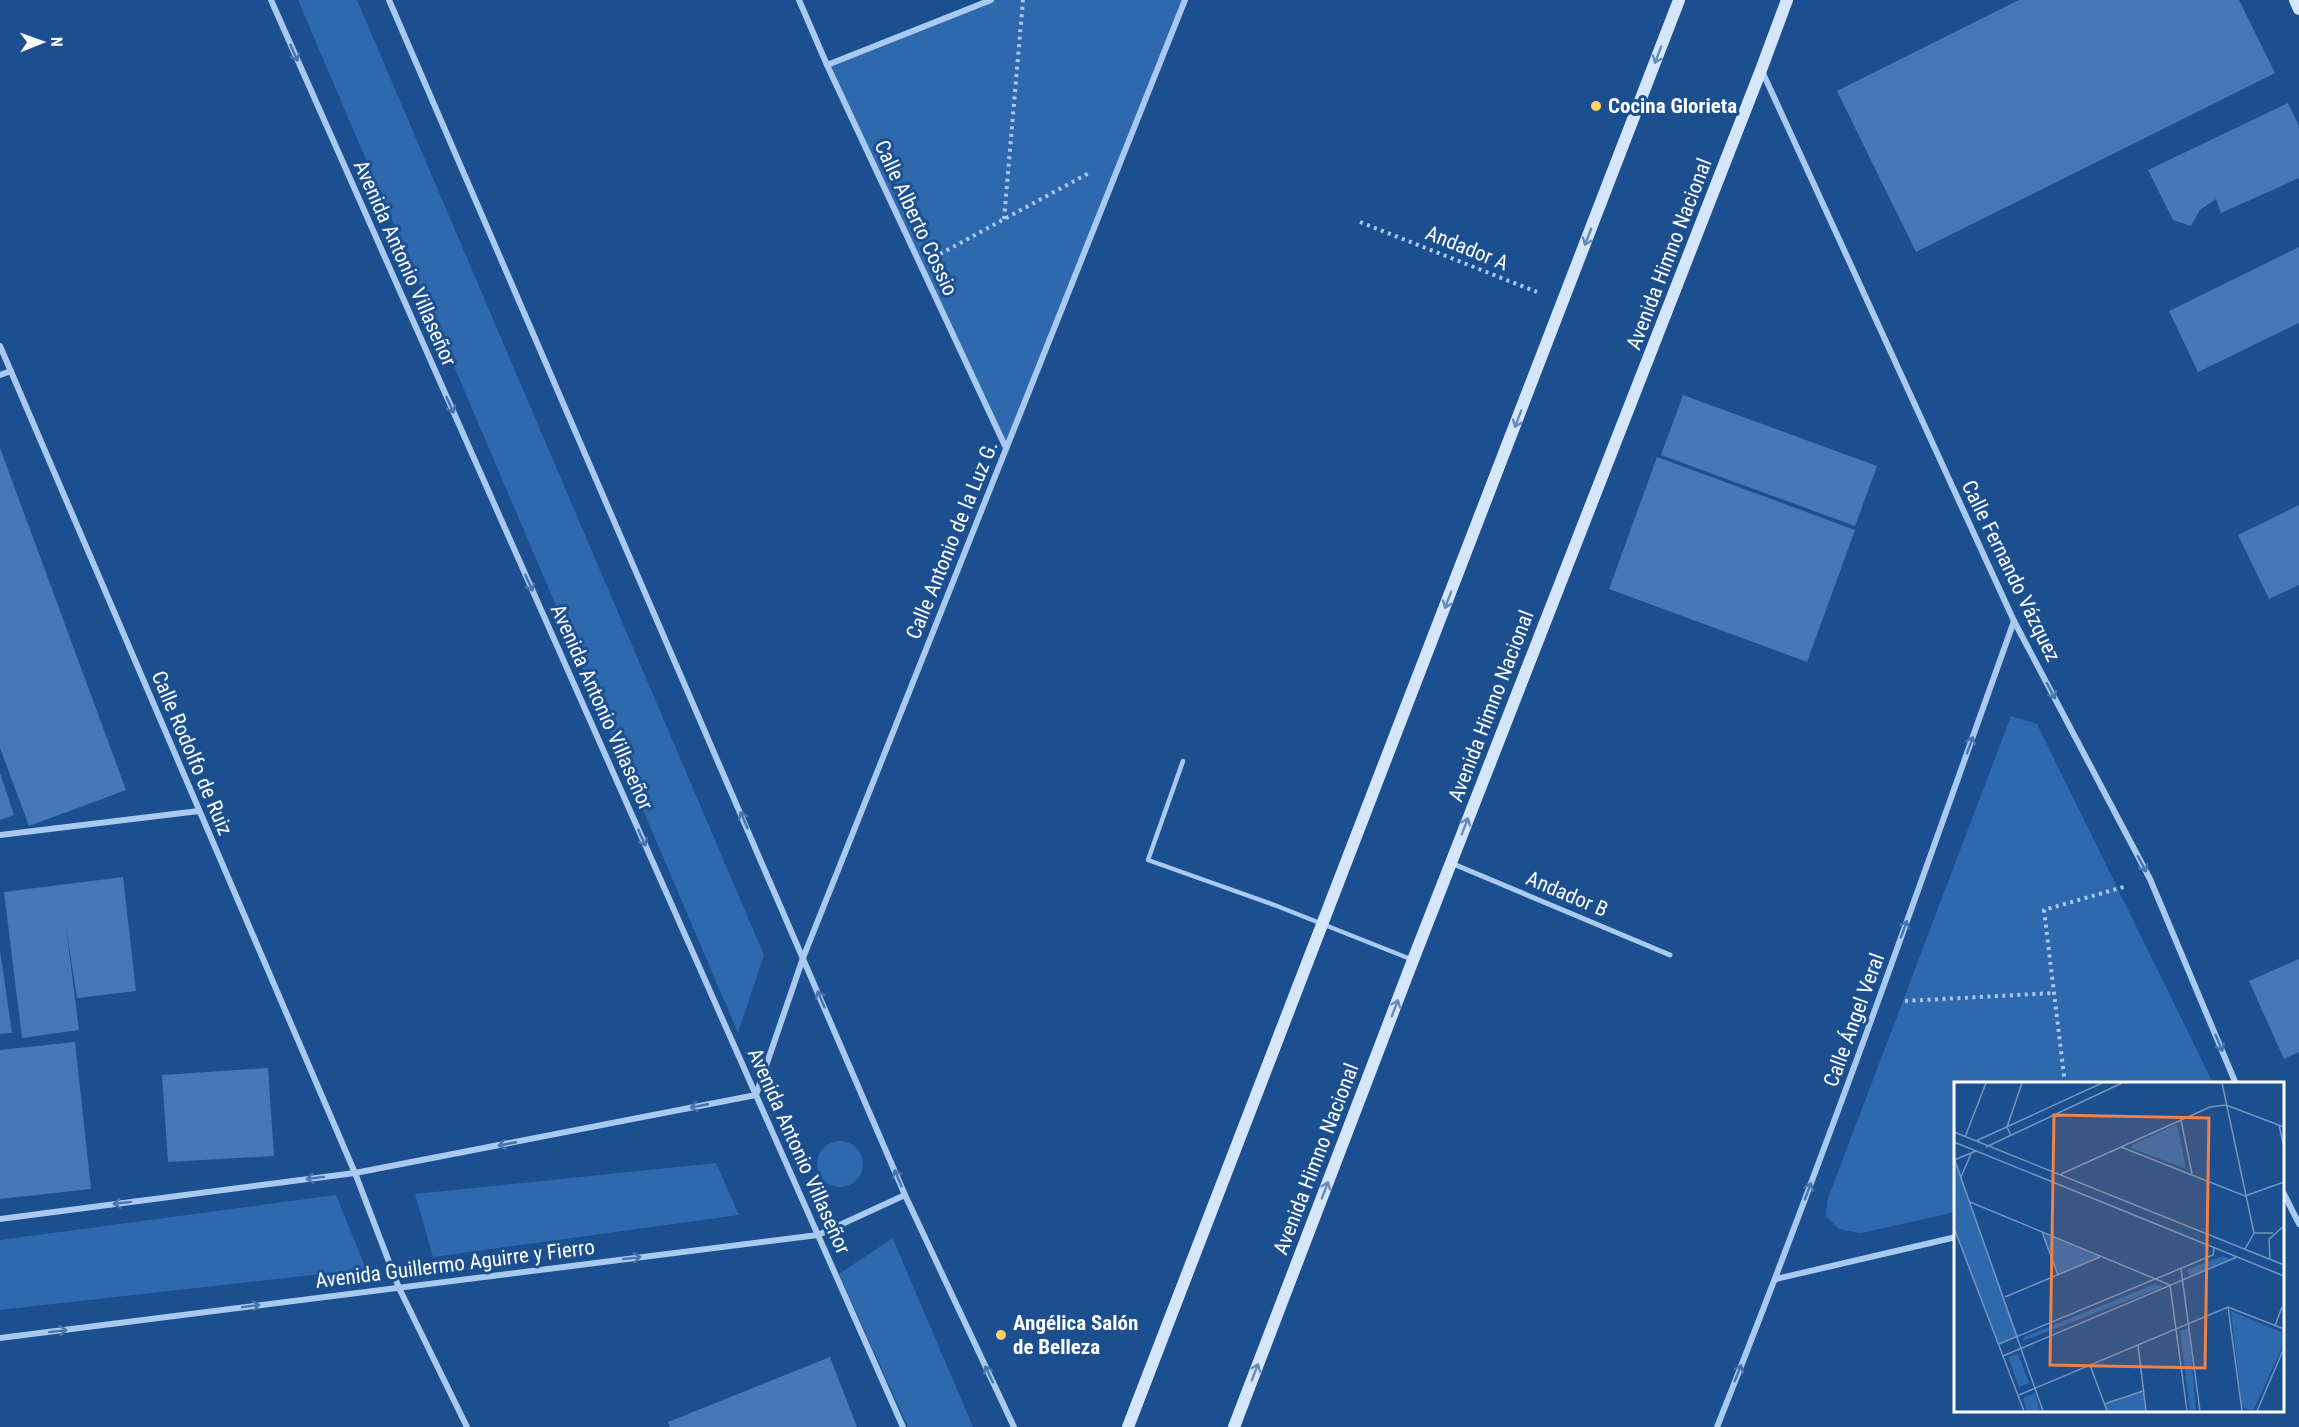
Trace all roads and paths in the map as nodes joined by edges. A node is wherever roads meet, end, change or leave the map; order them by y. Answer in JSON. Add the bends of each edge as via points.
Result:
{"nodes":[{"id":1,"x":271,"y":0,"type":"edge"},
{"id":2,"x":389,"y":0,"type":"edge"},
{"id":3,"x":799,"y":0,"type":"edge"},
{"id":4,"x":991,"y":0,"type":"edge"},
{"id":5,"x":1023,"y":0,"type":"edge"},
{"id":6,"x":1185,"y":0,"type":"edge"},
{"id":7,"x":1679,"y":0,"type":"edge"},
{"id":8,"x":1786,"y":0,"type":"edge"},
{"id":9,"x":2295,"y":0,"type":"edge"},
{"id":10,"x":2299,"y":9,"type":"edge"},
{"id":11,"x":827,"y":65,"type":"junction"},
{"id":12,"x":1761,"y":70,"type":"junction"},
{"id":13,"x":1124,"y":154,"type":"junction"},
{"id":14,"x":1004,"y":219,"type":"junction"},
{"id":15,"x":1360,"y":222,"type":"dead end"},
{"id":16,"x":920,"y":265,"type":"junction"},
{"id":17,"x":1563,"y":302,"type":"junction"},
{"id":18,"x":0,"y":346,"type":"edge"},
{"id":19,"x":11,"y":371,"type":"junction"},
{"id":20,"x":0,"y":375,"type":"edge"},
{"id":21,"x":1006,"y":448,"type":"junction"},
{"id":22,"x":2014,"y":621,"type":"junction"},
{"id":23,"x":1183,"y":761,"type":"dead end"},
{"id":24,"x":199,"y":811,"type":"junction"},
{"id":25,"x":0,"y":835,"type":"edge"},
{"id":26,"x":1451,"y":863,"type":"junction"},
{"id":27,"x":2150,"y":879,"type":"junction"},
{"id":28,"x":1323,"y":925,"type":"junction"},
{"id":29,"x":1670,"y":955,"type":"dead end"},
{"id":30,"x":803,"y":958,"type":"junction"},
{"id":31,"x":1413,"y":960,"type":"junction"},
{"id":32,"x":2054,"y":993,"type":"junction"},
{"id":33,"x":1878,"y":1002,"type":"junction"},
{"id":34,"x":2065,"y":1082,"type":"edge"},
{"id":35,"x":2236,"y":1082,"type":"edge"},
{"id":36,"x":756,"y":1095,"type":"junction"},
{"id":37,"x":355,"y":1173,"type":"junction"},
{"id":38,"x":2284,"y":1192,"type":"edge"},
{"id":39,"x":905,"y":1195,"type":"junction"},
{"id":40,"x":0,"y":1220,"type":"edge"},
{"id":41,"x":2299,"y":1224,"type":"edge"},
{"id":42,"x":818,"y":1235,"type":"junction"},
{"id":43,"x":1954,"y":1237,"type":"edge"},
{"id":44,"x":1776,"y":1279,"type":"junction"},
{"id":45,"x":399,"y":1288,"type":"junction"},
{"id":46,"x":0,"y":1338,"type":"edge"},
{"id":47,"x":466,"y":1427,"type":"edge"},
{"id":48,"x":903,"y":1427,"type":"edge"},
{"id":49,"x":1014,"y":1427,"type":"edge"},
{"id":50,"x":1128,"y":1427,"type":"edge"},
{"id":51,"x":1234,"y":1427,"type":"edge"},
{"id":52,"x":1717,"y":1427,"type":"edge"}],
"edges":[{"from":1,"to":36,"type":"street","name":"Avenida Antonio Villaseñor","one_way":true},
{"from":30,"to":2,"type":"street","one_way":true},
{"from":3,"to":11,"type":"street","name":"Calle Alberto Cossio"},
{"from":4,"to":11,"type":"street"},
{"from":5,"to":14,"type":"path"},
{"from":6,"to":13,"type":"street","name":"Calle Antonio de la Luz G."},
{"from":7,"to":17,"type":"main road","one_way":true},
{"from":8,"to":12,"type":"main road","name":"Avenida Himno Nacional"},
{"from":9,"to":10,"type":"main road"},
{"from":11,"to":16,"type":"street","name":"Calle Alberto Cossio"},
{"from":12,"to":22,"type":"street","name":"Calle Fernando Vázquez"},
{"from":26,"to":12,"type":"main road","name":"Avenida Himno Nacional","one_way":true},
{"from":13,"to":14,"type":"path"},
{"from":13,"to":21,"type":"street","name":"Calle Antonio de la Luz G."},
{"from":14,"to":16,"type":"path"},
{"from":15,"to":17,"type":"path","name":"Andador A"},
{"from":16,"to":21,"type":"street","name":"Calle Alberto Cossio"},
{"from":17,"to":28,"type":"main road","one_way":true},
{"from":18,"to":19,"type":"street","name":"Calle Rodolfo de Ruiz"},
{"from":19,"to":20,"type":"street"},
{"from":19,"to":24,"type":"street","name":"Calle Rodolfo de Ruiz"},
{"from":21,"to":30,"type":"street","name":"Calle Antonio de la Luz G."},
{"from":22,"to":27,"type":"street","name":"Calle Fernando Vázquez","one_way":true},
{"from":33,"to":22,"type":"street","name":"Calle Ángel Veral","one_way":true},
{"from":23,"to":28,"type":"lane","via":[[1148,860]]},
{"from":24,"to":25,"type":"street"},
{"from":24,"to":37,"type":"street","name":"Calle Rodolfo de Ruiz"},
{"from":26,"to":29,"type":"street","name":"Andador B"},
{"from":26,"to":31,"type":"main road","name":"Avenida Himno Nacional"},
{"from":27,"to":32,"type":"path","via":[[2044,910]]},
{"from":27,"to":35,"type":"street","name":"Calle Fernando Vázquez","one_way":true},
{"from":28,"to":31,"type":"lane"},
{"from":28,"to":50,"type":"main road"},
{"from":30,"to":36,"type":"street","name":"Calle Antonio de la Luz G."},
{"from":39,"to":30,"type":"street","one_way":true},
{"from":51,"to":31,"type":"main road","name":"Avenida Himno Nacional","one_way":true},
{"from":32,"to":33,"type":"path"},
{"from":32,"to":34,"type":"path"},
{"from":44,"to":33,"type":"street","name":"Calle Ángel Veral","one_way":true},
{"from":36,"to":37,"type":"street","one_way":true},
{"from":36,"to":42,"type":"street","name":"Avenida Antonio Villaseñor"},
{"from":37,"to":40,"type":"street","one_way":true},
{"from":37,"to":45,"type":"street","name":"Calle Rodolfo de Ruiz"},
{"from":38,"to":41,"type":"street"},
{"from":39,"to":42,"type":"street","name":"Avenida Guillermo Aguirre y Fierro"},
{"from":49,"to":39,"type":"street","one_way":true},
{"from":45,"to":42,"type":"street","name":"Avenida Guillermo Aguirre y Fierro","one_way":true},
{"from":42,"to":48,"type":"street","name":"Avenida Antonio Villaseñor"},
{"from":43,"to":44,"type":"street"},
{"from":52,"to":44,"type":"street","name":"Calle Ángel Veral","one_way":true},
{"from":46,"to":45,"type":"street","name":"Avenida Guillermo Aguirre y Fierro","one_way":true},
{"from":45,"to":47,"type":"street","name":"Calle Rodolfo de Ruiz"}]}
